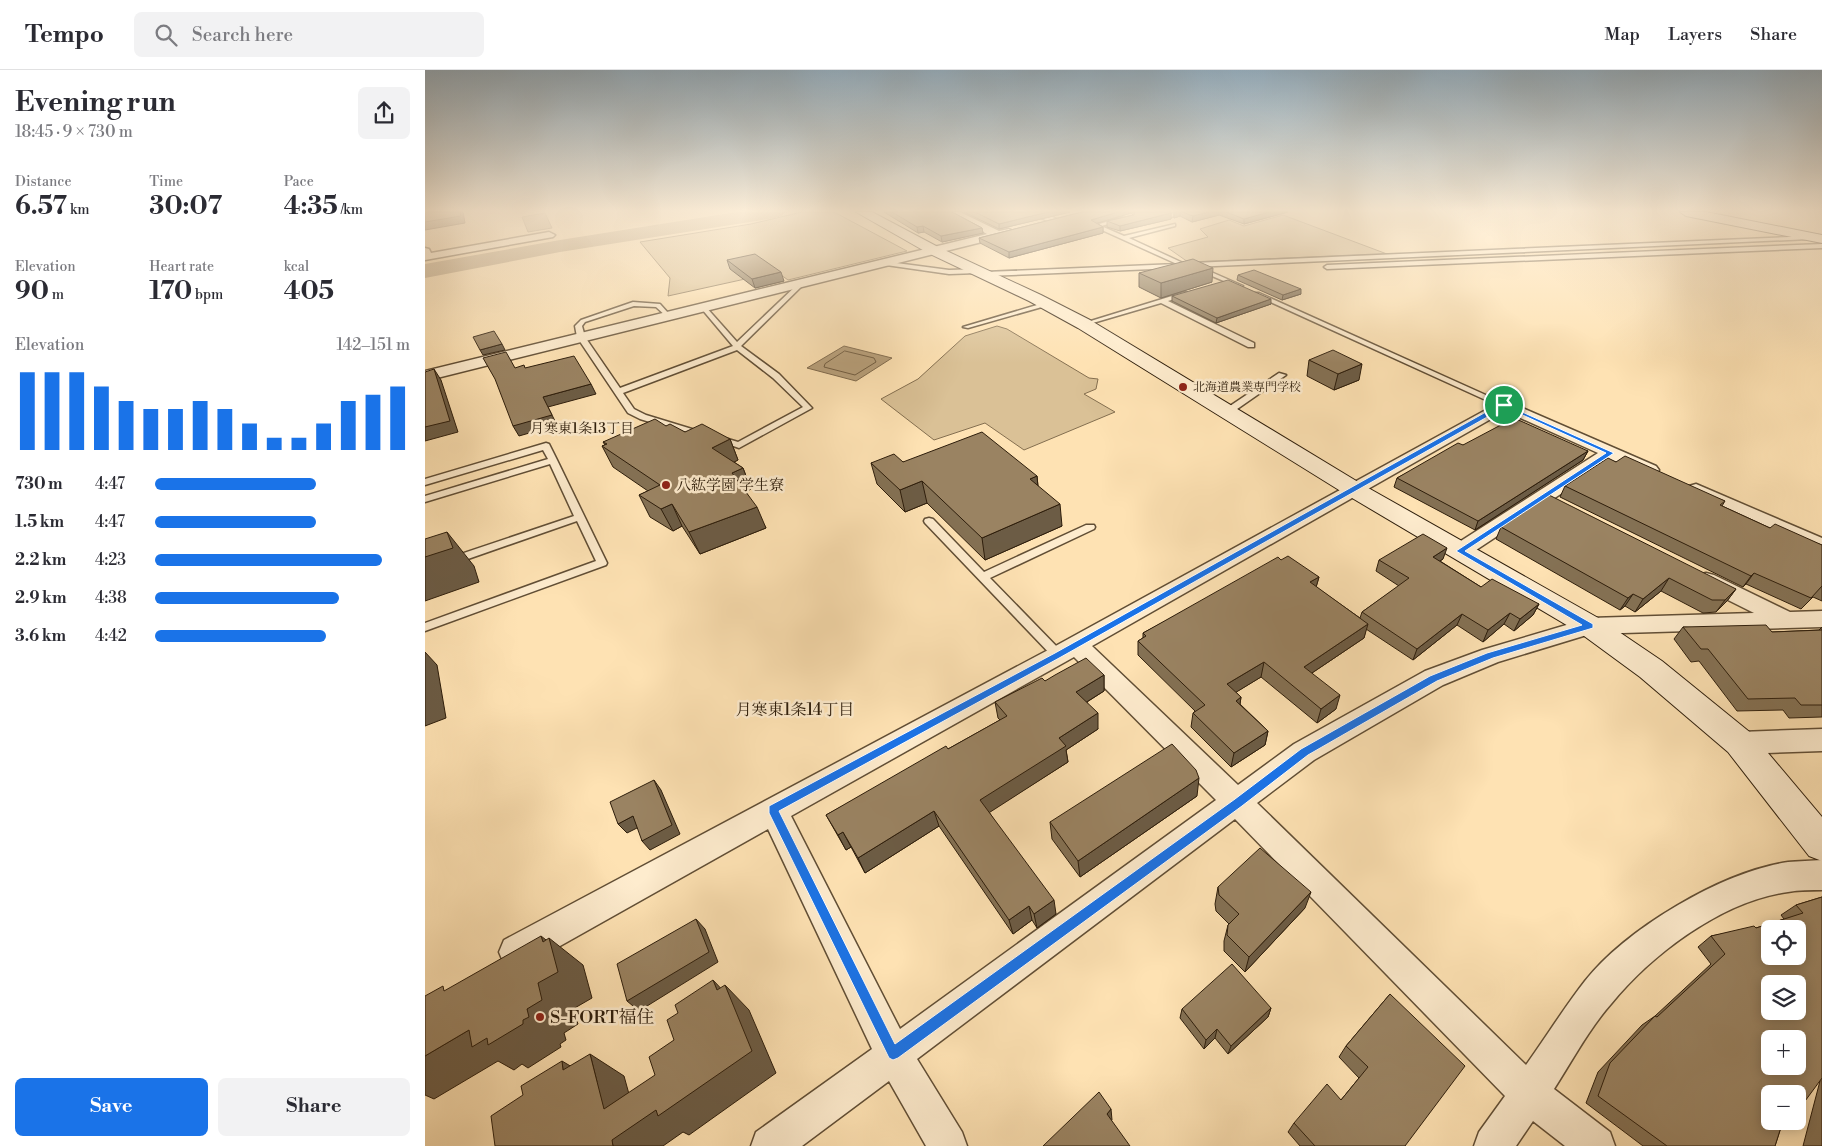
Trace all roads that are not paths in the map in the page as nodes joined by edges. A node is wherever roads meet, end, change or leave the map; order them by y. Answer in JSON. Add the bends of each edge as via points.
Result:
{"nodes":[{"id":1,"x":884,"y":262,"type":"edge"},
{"id":2,"x":959,"y":262,"type":"edge"},
{"id":3,"x":1119,"y":262,"type":"edge"},
{"id":4,"x":1181,"y":262,"type":"edge"},
{"id":5,"x":1249,"y":262,"type":"edge"},
{"id":6,"x":1321,"y":262,"type":"edge"},
{"id":7,"x":1438,"y":262,"type":"edge"},
{"id":8,"x":881,"y":263,"type":"junction"},
{"id":9,"x":1189,"y":265,"type":"junction"},
{"id":10,"x":1315,"y":267,"type":"dead end"},
{"id":11,"x":1325,"y":267,"type":"junction"},
{"id":12,"x":978,"y":271,"type":"junction"},
{"id":13,"x":1227,"y":271,"type":"dead end"},
{"id":14,"x":1208,"y":272,"type":"junction"},
{"id":15,"x":1228,"y":281,"type":"junction"},
{"id":16,"x":802,"y":283,"type":"junction"},
{"id":17,"x":1219,"y":284,"type":"edge"},
{"id":18,"x":1190,"y":292,"type":"edge"},
{"id":19,"x":1162,"y":301,"type":"junction"},
{"id":20,"x":1047,"y":304,"type":"junction"},
{"id":21,"x":703,"y":306,"type":"junction"},
{"id":22,"x":667,"y":316,"type":"junction"},
{"id":23,"x":1084,"y":324,"type":"junction"},
{"id":24,"x":966,"y":327,"type":"dead end"},
{"id":25,"x":581,"y":337,"type":"junction"},
{"id":26,"x":738,"y":346,"type":"junction"},
{"id":27,"x":1251,"y":346,"type":"dead end"},
{"id":28,"x":1282,"y":375,"type":"dead end"},
{"id":29,"x":425,"y":376,"type":"edge"},
{"id":30,"x":617,"y":392,"type":"junction"},
{"id":31,"x":1504,"y":405,"type":"junction"},
{"id":32,"x":1227,"y":412,"type":"junction"},
{"id":33,"x":1610,"y":453,"type":"junction"},
{"id":34,"x":553,"y":460,"type":"junction"},
{"id":35,"x":425,"y":482,"type":"edge"},
{"id":36,"x":1355,"y":490,"type":"junction"},
{"id":37,"x":425,"y":498,"type":"edge"},
{"id":38,"x":580,"y":517,"type":"junction"},
{"id":39,"x":929,"y":521,"type":"dead end"},
{"id":40,"x":1090,"y":527,"type":"dead end"},
{"id":41,"x":1822,"y":546,"type":"edge"},
{"id":42,"x":1460,"y":551,"type":"junction"},
{"id":43,"x":425,"y":570,"type":"edge"},
{"id":44,"x":1691,"y":572,"type":"edge"},
{"id":45,"x":983,"y":577,"type":"junction"},
{"id":46,"x":1822,"y":619,"type":"edge"},
{"id":47,"x":1787,"y":620,"type":"junction"},
{"id":48,"x":1590,"y":626,"type":"junction"},
{"id":49,"x":425,"y":627,"type":"edge"},
{"id":50,"x":1067,"y":650,"type":"junction"},
{"id":51,"x":1822,"y":740,"type":"edge"},
{"id":52,"x":1740,"y":743,"type":"junction"},
{"id":53,"x":1239,"y":803,"type":"junction"},
{"id":54,"x":773,"y":810,"type":"junction"},
{"id":55,"x":1822,"y":844,"type":"edge"},
{"id":56,"x":1822,"y":875,"type":"edge"},
{"id":57,"x":495,"y":964,"type":"edge"},
{"id":58,"x":893,"y":1054,"type":"junction"},
{"id":59,"x":1528,"y":1093,"type":"junction"},
{"id":60,"x":770,"y":1146,"type":"edge"},
{"id":61,"x":948,"y":1146,"type":"edge"},
{"id":62,"x":1493,"y":1146,"type":"edge"},
{"id":63,"x":1596,"y":1146,"type":"edge"}],
"edges":[{"from":1,"to":8,"type":"street"},
{"from":2,"to":12,"type":"street"},
{"from":3,"to":12,"type":"lane"},
{"from":4,"to":9,"type":"lane"},
{"from":5,"to":9,"type":"lane"},
{"from":6,"to":11,"type":"lane"},
{"from":7,"to":11,"type":"lane"},
{"from":8,"to":12,"type":"lane","via":[[949,272]]},
{"from":8,"to":16,"type":"street"},
{"from":9,"to":12,"type":"lane"},
{"from":9,"to":14,"type":"lane"},
{"from":10,"to":11,"type":"lane"},
{"from":12,"to":20,"type":"street"},
{"from":13,"to":14,"type":"lane"},
{"from":14,"to":15,"type":"lane"},
{"from":15,"to":17,"type":"lane"},
{"from":15,"to":31,"type":"lane"},
{"from":16,"to":21,"type":"street"},
{"from":16,"to":26,"type":"lane"},
{"from":18,"to":19,"type":"lane"},
{"from":19,"to":23,"type":"lane"},
{"from":19,"to":27,"type":"lane"},
{"from":20,"to":23,"type":"street"},
{"from":20,"to":24,"type":"lane"},
{"from":21,"to":22,"type":"street"},
{"from":21,"to":26,"type":"lane"},
{"from":22,"to":25,"type":"street"},
{"from":22,"to":25,"type":"lane","via":[[658,306],[651,304],[622,306],[579,323]]},
{"from":23,"to":32,"type":"street"},
{"from":25,"to":29,"type":"street"},
{"from":25,"to":30,"type":"lane"},
{"from":26,"to":30,"type":"lane"},
{"from":26,"to":30,"type":"lane","via":[[776,376],[808,408],[739,445],[643,417],[631,411]]},
{"from":28,"to":32,"type":"lane"},
{"from":31,"to":33,"type":"street"},
{"from":31,"to":36,"type":"street"},
{"from":32,"to":36,"type":"street"},
{"from":33,"to":41,"type":"street"},
{"from":33,"to":42,"type":"street","via":[[1551,502]]},
{"from":34,"to":35,"type":"lane","via":[[546,446]]},
{"from":34,"to":37,"type":"lane"},
{"from":34,"to":38,"type":"lane"},
{"from":36,"to":42,"type":"street"},
{"from":36,"to":50,"type":"street"},
{"from":38,"to":43,"type":"lane"},
{"from":38,"to":49,"type":"lane","via":[[602,563]]},
{"from":39,"to":45,"type":"lane"},
{"from":40,"to":45,"type":"lane"},
{"from":42,"to":48,"type":"street"},
{"from":44,"to":47,"type":"street"},
{"from":45,"to":50,"type":"lane"},
{"from":46,"to":47,"type":"street"},
{"from":47,"to":48,"type":"street"},
{"from":48,"to":52,"type":"street","via":[[1651,670]]},
{"from":48,"to":53,"type":"street","via":[[1490,656],[1434,678],[1304,752]]},
{"from":50,"to":53,"type":"street"},
{"from":50,"to":54,"type":"street"},
{"from":51,"to":52,"type":"street"},
{"from":52,"to":55,"type":"street"},
{"from":53,"to":58,"type":"street"},
{"from":53,"to":59,"type":"street"},
{"from":54,"to":57,"type":"street"},
{"from":54,"to":58,"type":"street"},
{"from":56,"to":59,"type":"street","via":[[1787,877],[1747,888],[1705,906],[1650,942],[1598,992]]},
{"from":58,"to":60,"type":"street"},
{"from":58,"to":61,"type":"street"},
{"from":59,"to":62,"type":"street"},
{"from":59,"to":63,"type":"street"}]}
